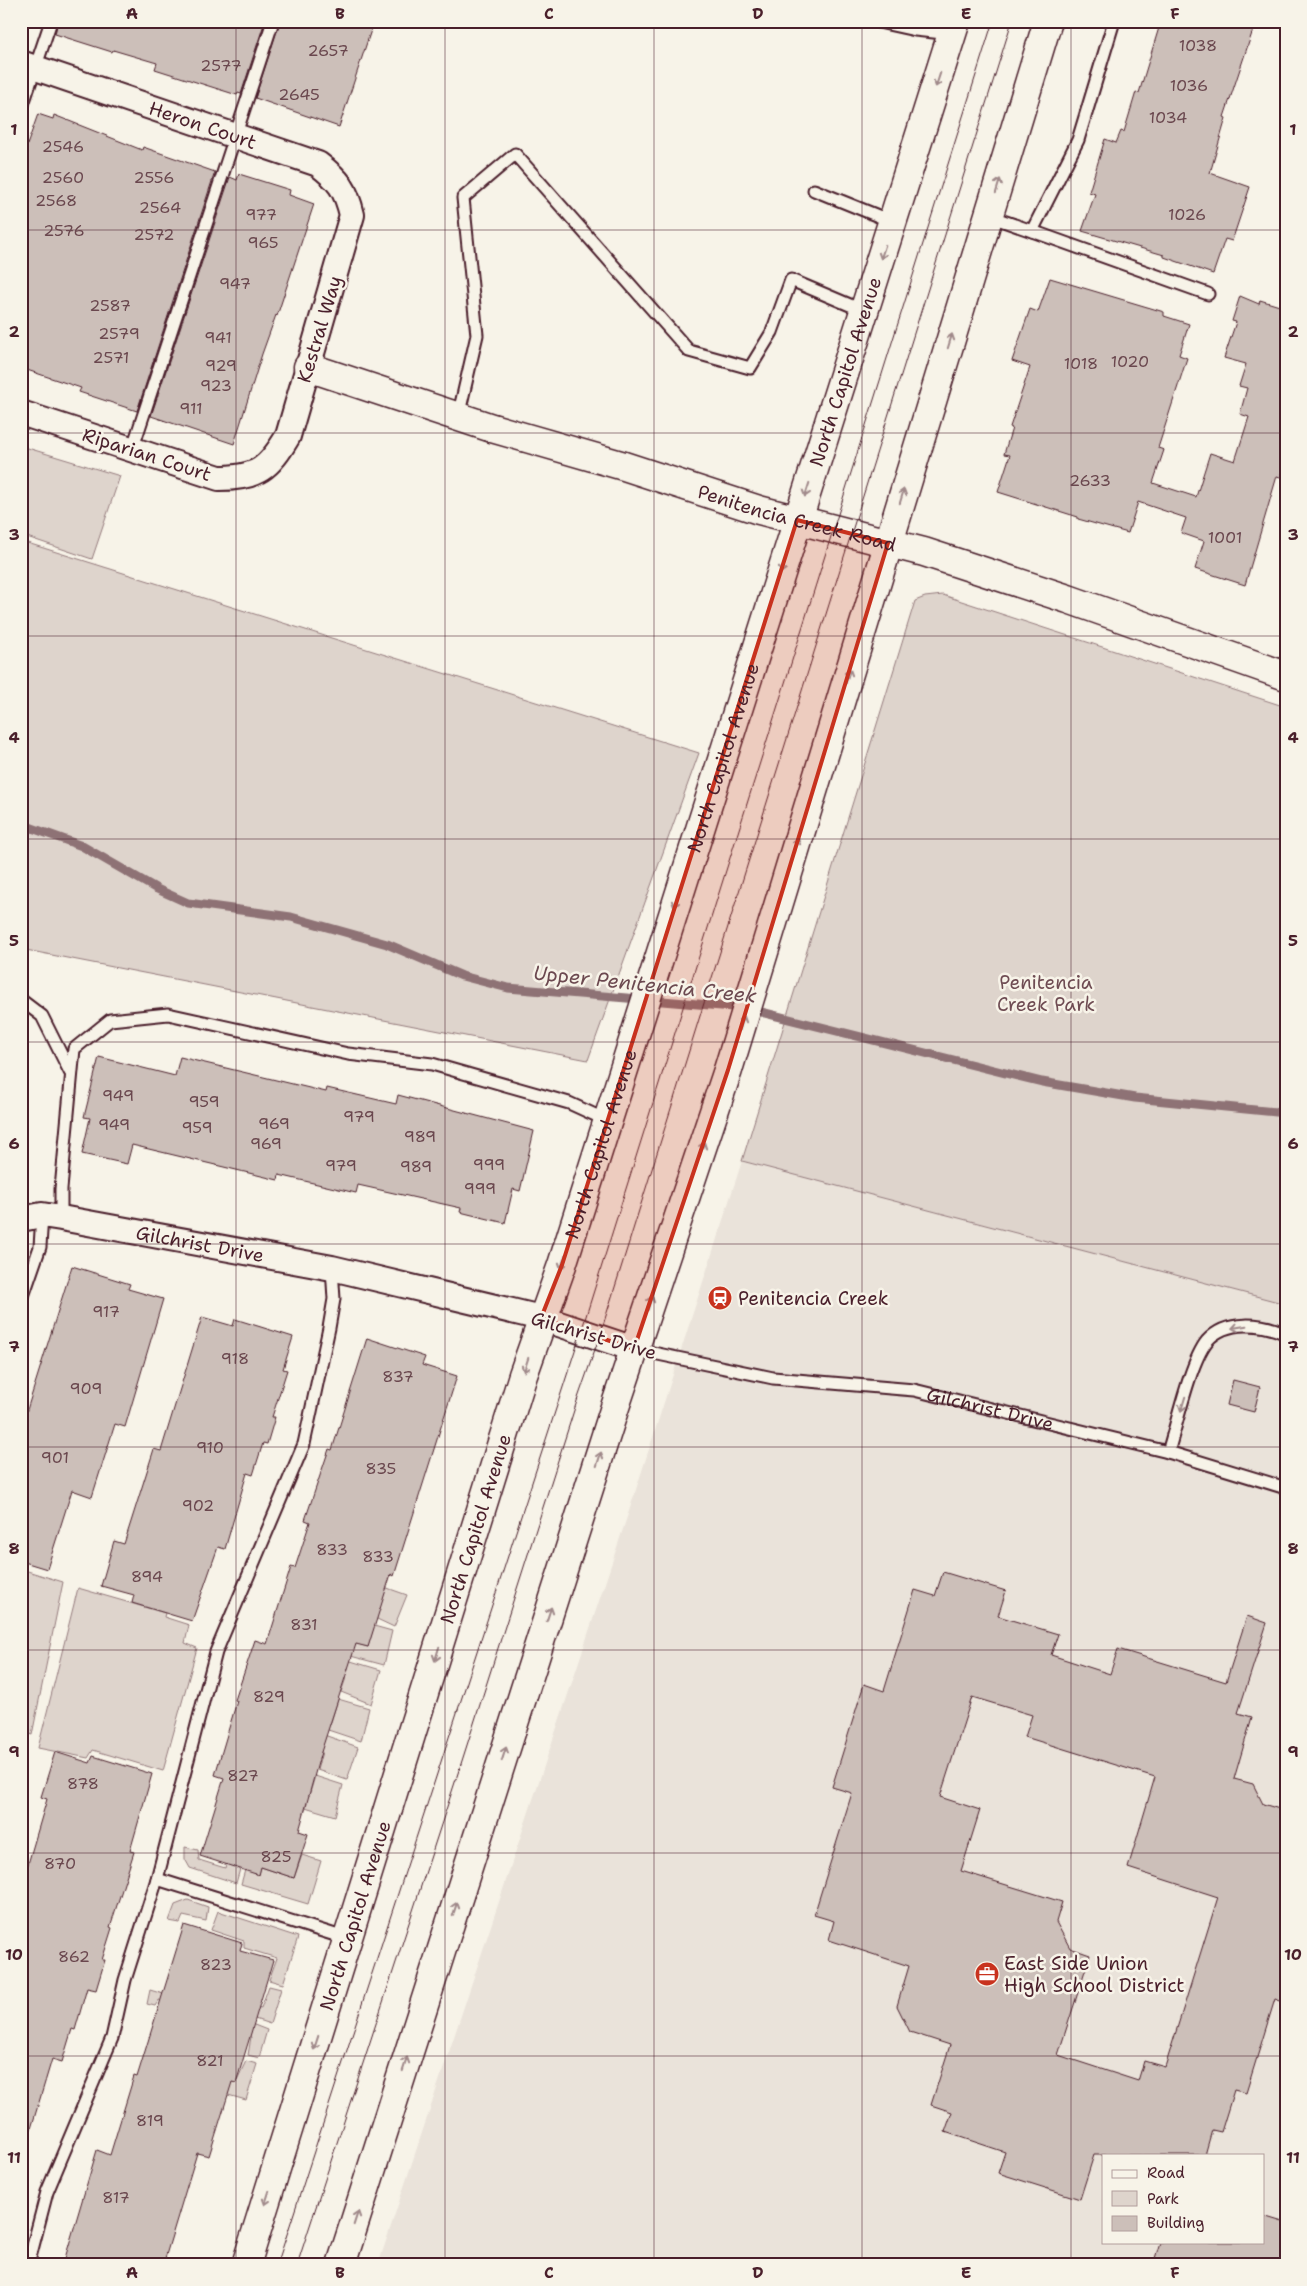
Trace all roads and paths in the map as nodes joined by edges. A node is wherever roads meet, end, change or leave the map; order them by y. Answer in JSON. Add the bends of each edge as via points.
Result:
{"nodes":[{"id":1,"x":51,"y":21,"type":"edge"},
{"id":2,"x":273,"y":21,"type":"edge"},
{"id":3,"x":874,"y":21,"type":"edge"},
{"id":4,"x":1048,"y":21,"type":"edge"},
{"id":5,"x":1114,"y":21,"type":"edge"},
{"id":6,"x":954,"y":28,"type":"edge"},
{"id":7,"x":28,"y":65,"type":"edge"},
{"id":8,"x":21,"y":110,"type":"edge"},
{"id":9,"x":235,"y":136,"type":"junction"},
{"id":10,"x":814,"y":190,"type":"dead end"},
{"id":11,"x":989,"y":216,"type":"junction"},
{"id":12,"x":351,"y":222,"type":"joint"},
{"id":13,"x":893,"y":222,"type":"junction"},
{"id":14,"x":1032,"y":231,"type":"junction"},
{"id":15,"x":1208,"y":294,"type":"dead end"},
{"id":16,"x":864,"y":311,"type":"junction"},
{"id":17,"x":308,"y":367,"type":"junction"},
{"id":18,"x":21,"y":413,"type":"edge"},
{"id":19,"x":458,"y":417,"type":"junction"},
{"id":20,"x":288,"y":436,"type":"joint"},
{"id":21,"x":132,"y":450,"type":"junction"},
{"id":22,"x":798,"y":520,"type":"junction"},
{"id":23,"x":888,"y":543,"type":"junction"},
{"id":24,"x":1286,"y":676,"type":"edge"},
{"id":25,"x":21,"y":1000,"type":"edge"},
{"id":26,"x":70,"y":1072,"type":"junction"},
{"id":27,"x":606,"y":1120,"type":"junction"},
{"id":28,"x":42,"y":1217,"type":"edge"},
{"id":29,"x":332,"y":1268,"type":"junction"},
{"id":30,"x":21,"y":1302,"type":"edge"},
{"id":31,"x":541,"y":1318,"type":"junction"},
{"id":32,"x":1286,"y":1334,"type":"edge"},
{"id":33,"x":634,"y":1349,"type":"junction"},
{"id":34,"x":1168,"y":1452,"type":"junction"},
{"id":35,"x":1286,"y":1487,"type":"edge"},
{"id":36,"x":157,"y":1878,"type":"junction"},
{"id":37,"x":349,"y":1939,"type":"junction"},
{"id":38,"x":28,"y":2265,"type":"edge"},
{"id":39,"x":246,"y":2265,"type":"edge"},
{"id":40,"x":341,"y":2265,"type":"edge"}],
"edges":[{"from":1,"to":7,"type":"lane"},
{"from":2,"to":9,"type":"lane"},
{"from":3,"to":6,"type":"lane","via":[[886,25]]},
{"from":11,"to":4,"type":"main road","one_way":true},
{"from":5,"to":14,"type":"lane","via":[[1078,140]]},
{"from":6,"to":13,"type":"main road","name":"North Capitol Avenue","one_way":true},
{"from":7,"to":8,"type":"lane"},
{"from":7,"to":9,"type":"street","name":"Heron Court"},
{"from":9,"to":12,"type":"street","name":"Heron Court","via":[[318,164],[335,177],[347,195]]},
{"from":9,"to":21,"type":"lane"},
{"from":10,"to":13,"type":"lane"},
{"from":11,"to":14,"type":"lane"},
{"from":23,"to":11,"type":"main road","one_way":true},
{"from":12,"to":17,"type":"street","name":"Kestral Way"},
{"from":13,"to":16,"type":"main road","name":"North Capitol Avenue","one_way":true},
{"from":14,"to":15,"type":"lane"},
{"from":16,"to":19,"type":"lane","via":[[791,280],[772,332],[750,368],[689,351],[515,154],[463,198],[477,335]]},
{"from":16,"to":22,"type":"main road","name":"North Capitol Avenue","one_way":true},
{"from":17,"to":19,"type":"main road","name":"Penitencia Creek Road"},
{"from":17,"to":20,"type":"street","name":"Kestral Way"},
{"from":18,"to":21,"type":"street","name":"Riparian Court"},
{"from":19,"to":22,"type":"main road","name":"Penitencia Creek Road"},
{"from":20,"to":21,"type":"street","name":"Riparian Court","via":[[274,460],[258,472],[239,478],[219,478]]},
{"from":22,"to":23,"type":"main road","name":"Penitencia Creek Road"},
{"from":22,"to":27,"type":"main road","name":"North Capitol Avenue","one_way":true},
{"from":23,"to":24,"type":"main road","name":"Penitencia Creek Road","via":[[1068,599]]},
{"from":33,"to":23,"type":"main road","one_way":true,"via":[[728,1070]]},
{"from":25,"to":26,"type":"lane","via":[[42,1016]]},
{"from":26,"to":27,"type":"lane","via":[[74,1049],[110,1020],[168,1014],[348,1054],[432,1064],[569,1103]]},
{"from":26,"to":28,"type":"lane","via":[[61,1189]]},
{"from":27,"to":31,"type":"main road","name":"North Capitol Avenue","one_way":true,"via":[[562,1265]]},
{"from":28,"to":29,"type":"street","name":"Gilchrist Drive"},
{"from":28,"to":30,"type":"lane","via":[[40,1247]]},
{"from":29,"to":31,"type":"street","name":"Gilchrist Drive"},
{"from":29,"to":36,"type":"lane","via":[[334,1299],[304,1444],[216,1652]]},
{"from":31,"to":33,"type":"street","name":"Gilchrist Drive"},
{"from":31,"to":37,"type":"main road","name":"North Capitol Avenue","one_way":true},
{"from":32,"to":34,"type":"lane","one_way":true,"via":[[1263,1325],[1242,1325],[1208,1339],[1197,1357]]},
{"from":33,"to":34,"type":"lane","name":"Gilchrist Drive","via":[[773,1378],[914,1390]]},
{"from":40,"to":33,"type":"main road","one_way":true},
{"from":34,"to":35,"type":"lane","name":"Gilchrist Drive"},
{"from":36,"to":37,"type":"lane"},
{"from":36,"to":38,"type":"lane","via":[[125,1980],[112,2038],[47,2192]]},
{"from":37,"to":39,"type":"main road","name":"North Capitol Avenue","one_way":true}]}
